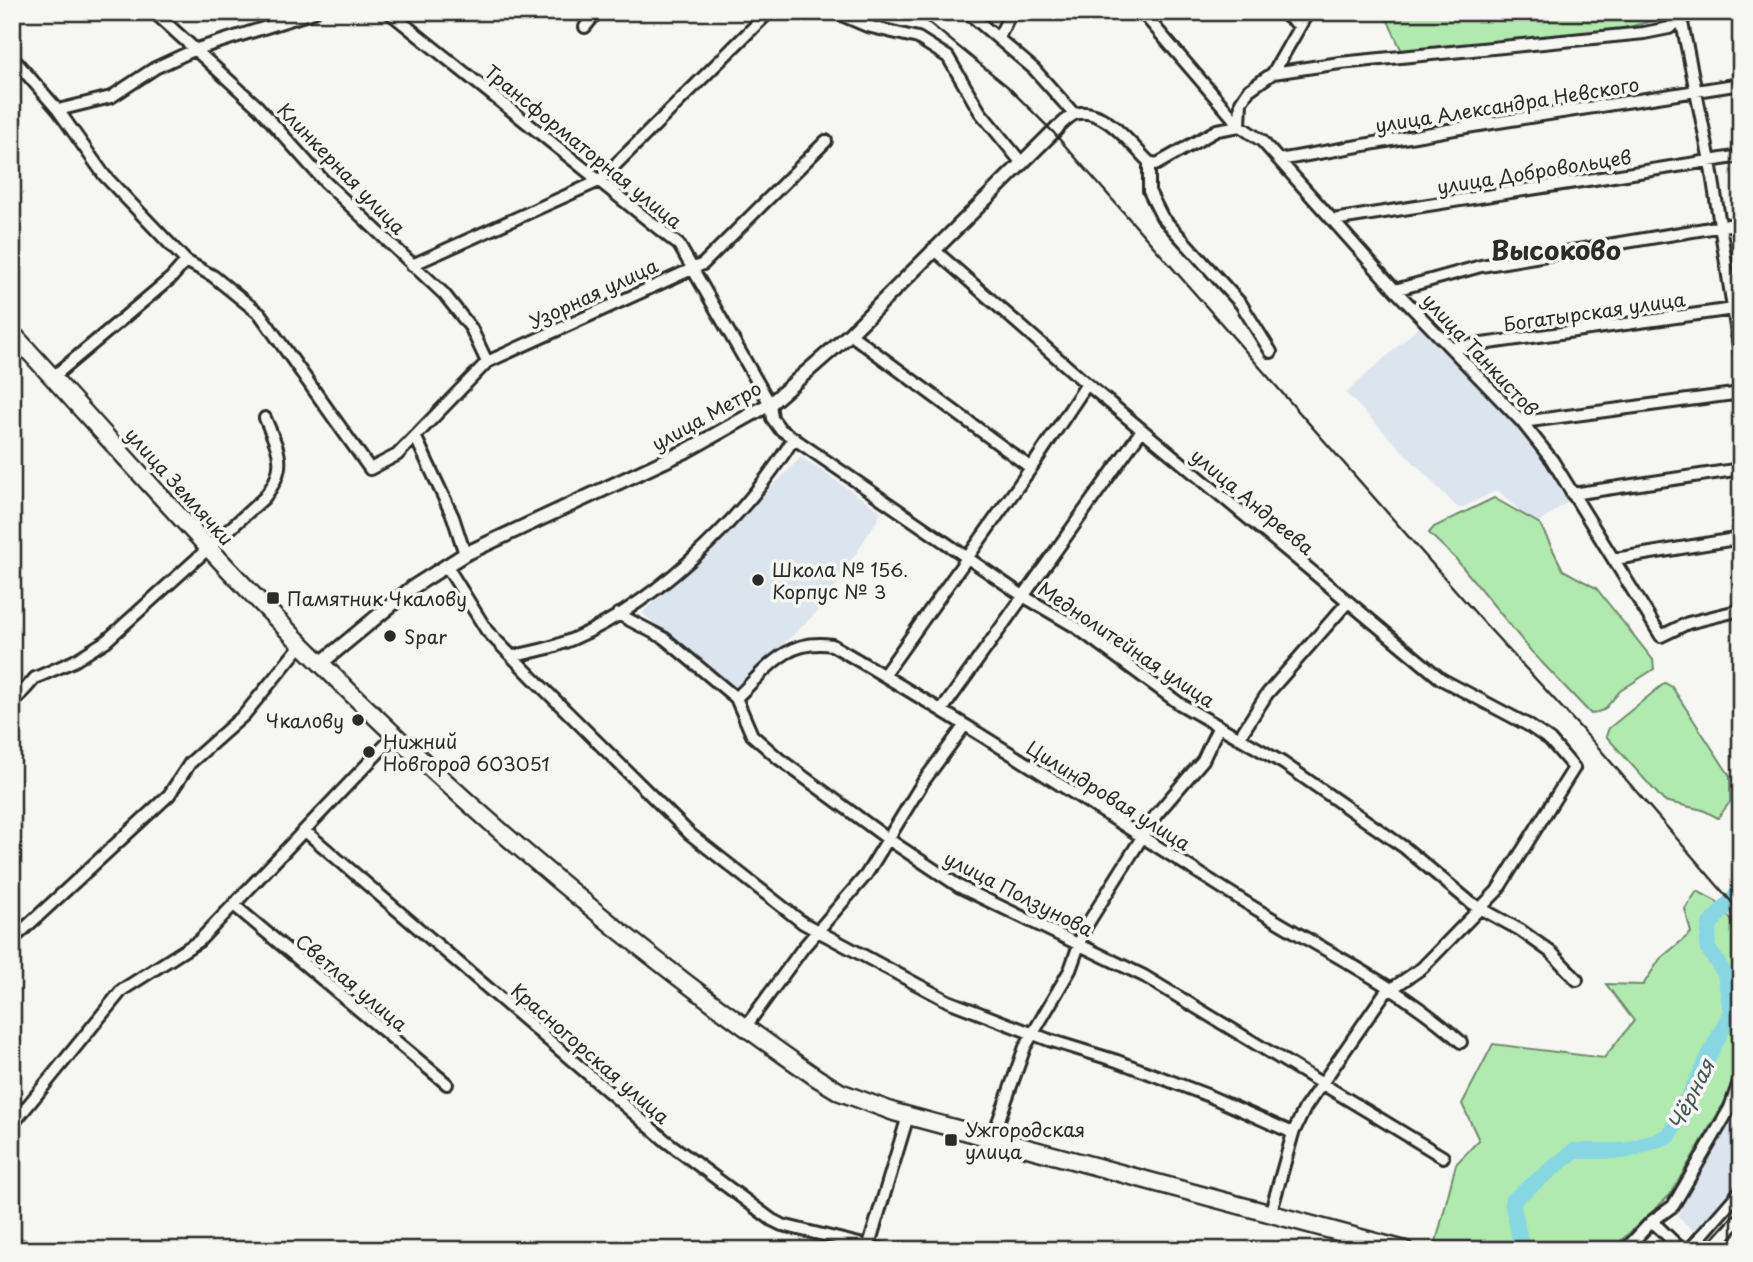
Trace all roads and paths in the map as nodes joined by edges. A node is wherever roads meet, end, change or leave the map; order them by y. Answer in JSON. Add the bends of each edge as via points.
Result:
{"nodes":[{"id":1,"x":154,"y":12,"type":"edge"},
{"id":2,"x":314,"y":12,"type":"edge"},
{"id":3,"x":389,"y":12,"type":"edge"},
{"id":4,"x":597,"y":12,"type":"edge"},
{"id":5,"x":769,"y":12,"type":"edge"},
{"id":6,"x":834,"y":12,"type":"edge"},
{"id":7,"x":967,"y":12,"type":"edge"},
{"id":8,"x":1011,"y":12,"type":"edge"},
{"id":9,"x":1142,"y":12,"type":"edge"},
{"id":10,"x":1281,"y":12,"type":"edge"},
{"id":11,"x":1308,"y":12,"type":"edge"},
{"id":12,"x":1693,"y":12,"type":"edge"},
{"id":13,"x":1681,"y":18,"type":"junction"},
{"id":14,"x":1299,"y":25,"type":"junction"},
{"id":15,"x":585,"y":27,"type":"dead end"},
{"id":16,"x":999,"y":37,"type":"junction"},
{"id":17,"x":194,"y":50,"type":"junction"},
{"id":18,"x":12,"y":57,"type":"edge"},
{"id":19,"x":1273,"y":73,"type":"junction"},
{"id":20,"x":1741,"y":84,"type":"edge"},
{"id":21,"x":1697,"y":91,"type":"junction"},
{"id":22,"x":58,"y":110,"type":"junction"},
{"id":23,"x":1074,"y":114,"type":"junction"},
{"id":24,"x":1240,"y":126,"type":"junction"},
{"id":25,"x":1057,"y":128,"type":"joint"},
{"id":26,"x":826,"y":141,"type":"dead end"},
{"id":27,"x":1741,"y":156,"type":"edge"},
{"id":28,"x":1279,"y":160,"type":"junction"},
{"id":29,"x":1710,"y":161,"type":"junction"},
{"id":30,"x":1021,"y":162,"type":"junction"},
{"id":31,"x":1150,"y":162,"type":"junction"},
{"id":32,"x":599,"y":181,"type":"junction"},
{"id":33,"x":1333,"y":220,"type":"junction"},
{"id":34,"x":1741,"y":223,"type":"edge"},
{"id":35,"x":1718,"y":227,"type":"junction"},
{"id":36,"x":933,"y":249,"type":"junction"},
{"id":37,"x":186,"y":261,"type":"junction"},
{"id":38,"x":412,"y":265,"type":"junction"},
{"id":39,"x":691,"y":267,"type":"junction"},
{"id":40,"x":1395,"y":290,"type":"junction"},
{"id":41,"x":1737,"y":308,"type":"edge"},
{"id":42,"x":12,"y":333,"type":"edge"},
{"id":43,"x":850,"y":334,"type":"junction"},
{"id":44,"x":1453,"y":348,"type":"junction"},
{"id":45,"x":1271,"y":352,"type":"dead end"},
{"id":46,"x":1741,"y":359,"type":"edge"},
{"id":47,"x":487,"y":362,"type":"junction"},
{"id":48,"x":53,"y":377,"type":"junction"},
{"id":49,"x":1087,"y":384,"type":"junction"},
{"id":50,"x":1741,"y":393,"type":"edge"},
{"id":51,"x":770,"y":404,"type":"junction"},
{"id":52,"x":265,"y":418,"type":"dead end"},
{"id":53,"x":1522,"y":422,"type":"junction"},
{"id":54,"x":1142,"y":430,"type":"junction"},
{"id":55,"x":416,"y":438,"type":"junction"},
{"id":56,"x":794,"y":438,"type":"junction"},
{"id":57,"x":1031,"y":468,"type":"junction"},
{"id":58,"x":1741,"y":469,"type":"edge"},
{"id":59,"x":1572,"y":494,"type":"junction"},
{"id":60,"x":1741,"y":538,"type":"edge"},
{"id":61,"x":209,"y":549,"type":"junction"},
{"id":62,"x":465,"y":554,"type":"junction"},
{"id":63,"x":967,"y":558,"type":"junction"},
{"id":64,"x":1615,"y":559,"type":"junction"},
{"id":65,"x":446,"y":565,"type":"junction"},
{"id":66,"x":1024,"y":596,"type":"junction"},
{"id":67,"x":1347,"y":603,"type":"junction"},
{"id":68,"x":1741,"y":610,"type":"edge"},
{"id":69,"x":618,"y":614,"type":"junction"},
{"id":70,"x":302,"y":644,"type":"junction"},
{"id":71,"x":514,"y":656,"type":"junction"},
{"id":72,"x":321,"y":663,"type":"junction"},
{"id":73,"x":884,"y":675,"type":"junction"},
{"id":74,"x":736,"y":698,"type":"junction"},
{"id":75,"x":12,"y":704,"type":"edge"},
{"id":76,"x":942,"y":710,"type":"junction"},
{"id":77,"x":965,"y":725,"type":"junction"},
{"id":78,"x":1219,"y":726,"type":"junction"},
{"id":79,"x":396,"y":734,"type":"junction"},
{"id":80,"x":1238,"y":738,"type":"junction"},
{"id":81,"x":305,"y":831,"type":"junction"},
{"id":82,"x":1141,"y":836,"type":"junction"},
{"id":83,"x":888,"y":839,"type":"junction"},
{"id":84,"x":235,"y":906,"type":"junction"},
{"id":85,"x":1479,"y":908,"type":"junction"},
{"id":86,"x":819,"y":930,"type":"junction"},
{"id":87,"x":12,"y":940,"type":"edge"},
{"id":88,"x":1079,"y":944,"type":"junction"},
{"id":89,"x":1577,"y":980,"type":"dead end"},
{"id":90,"x":1392,"y":988,"type":"junction"},
{"id":91,"x":746,"y":1026,"type":"junction"},
{"id":92,"x":1032,"y":1033,"type":"junction"},
{"id":93,"x":1461,"y":1042,"type":"dead end"},
{"id":94,"x":1741,"y":1076,"type":"edge"},
{"id":95,"x":446,"y":1084,"type":"dead end"},
{"id":96,"x":1322,"y":1085,"type":"junction"},
{"id":97,"x":908,"y":1116,"type":"junction"},
{"id":98,"x":12,"y":1125,"type":"edge"},
{"id":99,"x":1293,"y":1133,"type":"junction"},
{"id":100,"x":992,"y":1139,"type":"junction"},
{"id":101,"x":1443,"y":1157,"type":"dead end"},
{"id":102,"x":1741,"y":1190,"type":"edge"},
{"id":103,"x":1270,"y":1215,"type":"junction"},
{"id":104,"x":1741,"y":1217,"type":"edge"},
{"id":105,"x":1652,"y":1221,"type":"junction"},
{"id":106,"x":1356,"y":1244,"type":"edge"},
{"id":107,"x":869,"y":1245,"type":"junction"},
{"id":108,"x":884,"y":1250,"type":"edge"},
{"id":109,"x":1405,"y":1250,"type":"edge"},
{"id":110,"x":1625,"y":1250,"type":"edge"},
{"id":111,"x":1682,"y":1250,"type":"edge"},
{"id":112,"x":1689,"y":1250,"type":"edge"},
{"id":113,"x":1711,"y":1250,"type":"edge"}],
"edges":[{"from":1,"to":17,"type":"street","name":"Клинкерная улица"},
{"from":2,"to":17,"type":"street"},
{"from":3,"to":32,"type":"street","name":"Трансформаторная улица"},
{"from":4,"to":15,"type":"street"},
{"from":5,"to":32,"type":"street"},
{"from":6,"to":30,"type":"street","via":[[867,26],[918,38],[948,57],[980,112]]},
{"from":7,"to":16,"type":"street"},
{"from":8,"to":16,"type":"street"},
{"from":9,"to":24,"type":"street","name":"улица Танкистов"},
{"from":10,"to":14,"type":"street"},
{"from":11,"to":14,"type":"street"},
{"from":12,"to":13,"type":"street"},
{"from":13,"to":19,"type":"street","via":[[1669,28],[1644,33]]},
{"from":13,"to":21,"type":"street"},
{"from":14,"to":19,"type":"street"},
{"from":16,"to":23,"type":"street"},
{"from":17,"to":22,"type":"street","via":[[155,68],[111,97]]},
{"from":17,"to":38,"type":"street","name":"Клинкерная улица","via":[[258,107],[324,181]]},
{"from":18,"to":22,"type":"street"},
{"from":19,"to":24,"type":"street","via":[[1249,90],[1241,102]]},
{"from":20,"to":21,"type":"street","name":"улица Александра Невского"},
{"from":21,"to":28,"type":"street","name":"улица Александра Невского"},
{"from":21,"to":29,"type":"street"},
{"from":22,"to":37,"type":"street","via":[[104,175]]},
{"from":23,"to":25,"type":"street"},
{"from":23,"to":31,"type":"street","via":[[1087,113],[1113,125]]},
{"from":24,"to":28,"type":"street","name":"улица Танкистов"},
{"from":24,"to":31,"type":"street","via":[[1217,130],[1165,161]]},
{"from":25,"to":30,"type":"street","name":"улица Метро"},
{"from":26,"to":39,"type":"street","name":"Узорная улица","via":[[703,264]]},
{"from":27,"to":29,"type":"street","name":"улица Добровольцев"},
{"from":28,"to":33,"type":"street","name":"улица Танкистов"},
{"from":29,"to":33,"type":"street","name":"улица Добровольцев"},
{"from":29,"to":35,"type":"street"},
{"from":30,"to":36,"type":"street","name":"улица Метро"},
{"from":31,"to":45,"type":"street","via":[[1149,191],[1161,217],[1241,304]]},
{"from":32,"to":38,"type":"street"},
{"from":32,"to":39,"type":"street","name":"Трансформаторная улица","via":[[679,245]]},
{"from":33,"to":40,"type":"street","name":"улица Танкистов"},
{"from":34,"to":35,"type":"street"},
{"from":35,"to":40,"type":"street","via":[[1480,266]]},
{"from":35,"to":41,"type":"street"},
{"from":36,"to":43,"type":"street","name":"улица Метро"},
{"from":36,"to":49,"type":"street","name":"улица Андреева"},
{"from":37,"to":48,"type":"street"},
{"from":37,"to":55,"type":"street","name":"Узорная улица","via":[[213,276],[260,314],[370,469]]},
{"from":38,"to":47,"type":"street","name":"Клинкерная улица","via":[[471,328]]},
{"from":39,"to":47,"type":"street","name":"Узорная улица"},
{"from":39,"to":51,"type":"street","name":"Трансформаторная улица"},
{"from":40,"to":44,"type":"street","name":"улица Танкистов"},
{"from":41,"to":44,"type":"street","name":"Богатырская улица"},
{"from":41,"to":46,"type":"street"},
{"from":42,"to":48,"type":"main road","name":"улица Землячки"},
{"from":43,"to":51,"type":"street","name":"улица Метро"},
{"from":43,"to":57,"type":"street"},
{"from":44,"to":53,"type":"street","name":"улица Танкистов"},
{"from":47,"to":55,"type":"street","name":"Узорная улица"},
{"from":48,"to":61,"type":"main road","name":"улица Землячки"},
{"from":49,"to":54,"type":"street","name":"улица Андреева"},
{"from":49,"to":57,"type":"street"},
{"from":50,"to":53,"type":"street"},
{"from":51,"to":56,"type":"street","name":"Меднолитейная улица","via":[[779,429]]},
{"from":51,"to":62,"type":"street","name":"улица Метро","via":[[686,451]]},
{"from":52,"to":61,"type":"street","via":[[280,454],[278,477],[264,498]]},
{"from":53,"to":59,"type":"street","name":"улица Танкистов"},
{"from":54,"to":66,"type":"street"},
{"from":54,"to":67,"type":"street","name":"улица Андреева"},
{"from":55,"to":62,"type":"street"},
{"from":56,"to":63,"type":"street","name":"Меднолитейная улица"},
{"from":56,"to":69,"type":"street","via":[[704,549]]},
{"from":57,"to":63,"type":"street"},
{"from":58,"to":59,"type":"street"},
{"from":59,"to":64,"type":"street","name":"улица Танкистов"},
{"from":60,"to":64,"type":"street"},
{"from":61,"to":70,"type":"main road","name":"улица Землячки"},
{"from":61,"to":75,"type":"street","via":[[106,641],[35,678]]},
{"from":62,"to":65,"type":"street","name":"улица Метро"},
{"from":63,"to":66,"type":"street","name":"Меднолитейная улица"},
{"from":63,"to":73,"type":"street"},
{"from":64,"to":68,"type":"street","name":"улица Танкистов","via":[[1661,636],[1688,623]]},
{"from":65,"to":71,"type":"street","via":[[487,631]]},
{"from":65,"to":72,"type":"street","name":"улица Метро"},
{"from":66,"to":76,"type":"street"},
{"from":66,"to":78,"type":"street","name":"Меднолитейная улица"},
{"from":67,"to":80,"type":"street","via":[[1267,694]]},
{"from":67,"to":85,"type":"street","name":"улица Андреева","via":[[1441,679],[1550,740],[1574,768],[1514,865]]},
{"from":69,"to":71,"type":"street","via":[[556,646]]},
{"from":69,"to":74,"type":"street","name":"улица Ползунова","via":[[664,638]]},
{"from":70,"to":72,"type":"main road","name":"улица Землячки"},
{"from":70,"to":87,"type":"street","via":[[244,715],[190,763],[169,794]]},
{"from":71,"to":86,"type":"street","via":[[690,834],[785,910]]},
{"from":72,"to":79,"type":"main road"},
{"from":73,"to":74,"type":"street","name":"Цилиндровая улица","via":[[832,645],[814,642],[794,646]]},
{"from":73,"to":76,"type":"street","name":"Цилиндровая улица"},
{"from":74,"to":83,"type":"street","name":"улица Ползунова","via":[[752,735]]},
{"from":76,"to":77,"type":"street","name":"Цилиндровая улица"},
{"from":77,"to":82,"type":"street","name":"Цилиндровая улица"},
{"from":77,"to":83,"type":"street"},
{"from":78,"to":80,"type":"street","name":"Меднолитейная улица"},
{"from":78,"to":82,"type":"street","via":[[1203,760],[1172,792]]},
{"from":79,"to":81,"type":"street"},
{"from":79,"to":91,"type":"main road","via":[[565,888]]},
{"from":80,"to":85,"type":"street","name":"Меднолитейная улица","via":[[1283,763],[1405,848]]},
{"from":81,"to":84,"type":"street"},
{"from":81,"to":107,"type":"street","name":"Красногорская улица","via":[[666,1141],[772,1220]]},
{"from":82,"to":88,"type":"street"},
{"from":82,"to":90,"type":"street","name":"Цилиндровая улица"},
{"from":83,"to":86,"type":"street","via":[[866,874]]},
{"from":83,"to":88,"type":"street","name":"улица Ползунова","via":[[960,887]]},
{"from":84,"to":95,"type":"street","name":"Светлая улица"},
{"from":84,"to":98,"type":"street","via":[[199,941],[122,990]]},
{"from":85,"to":89,"type":"street","name":"Меднолитейная улица","via":[[1552,953]]},
{"from":85,"to":90,"type":"street","via":[[1422,968]]},
{"from":86,"to":91,"type":"street"},
{"from":86,"to":92,"type":"street","via":[[948,1001]]},
{"from":88,"to":92,"type":"street","via":[[1070,970]]},
{"from":88,"to":96,"type":"street","name":"улица Ползунова","via":[[1167,989]]},
{"from":90,"to":93,"type":"street","name":"Цилиндровая улица"},
{"from":90,"to":96,"type":"street"},
{"from":91,"to":97,"type":"main road","via":[[840,1092]]},
{"from":92,"to":99,"type":"street","via":[[1207,1095]]},
{"from":92,"to":100,"type":"street"},
{"from":94,"to":105,"type":"street","via":[[1730,1108],[1673,1206]]},
{"from":96,"to":99,"type":"street"},
{"from":96,"to":101,"type":"street","name":"улица Ползунова"},
{"from":97,"to":100,"type":"main road"},
{"from":97,"to":107,"type":"street"},
{"from":99,"to":103,"type":"street"},
{"from":100,"to":103,"type":"main road"},
{"from":102,"to":112,"type":"street"},
{"from":103,"to":106,"type":"main road"},
{"from":104,"to":113,"type":"street"},
{"from":105,"to":110,"type":"street"},
{"from":105,"to":111,"type":"street"},
{"from":106,"to":109,"type":"main road"},
{"from":107,"to":108,"type":"street","name":"Красногорская улица"}]}
